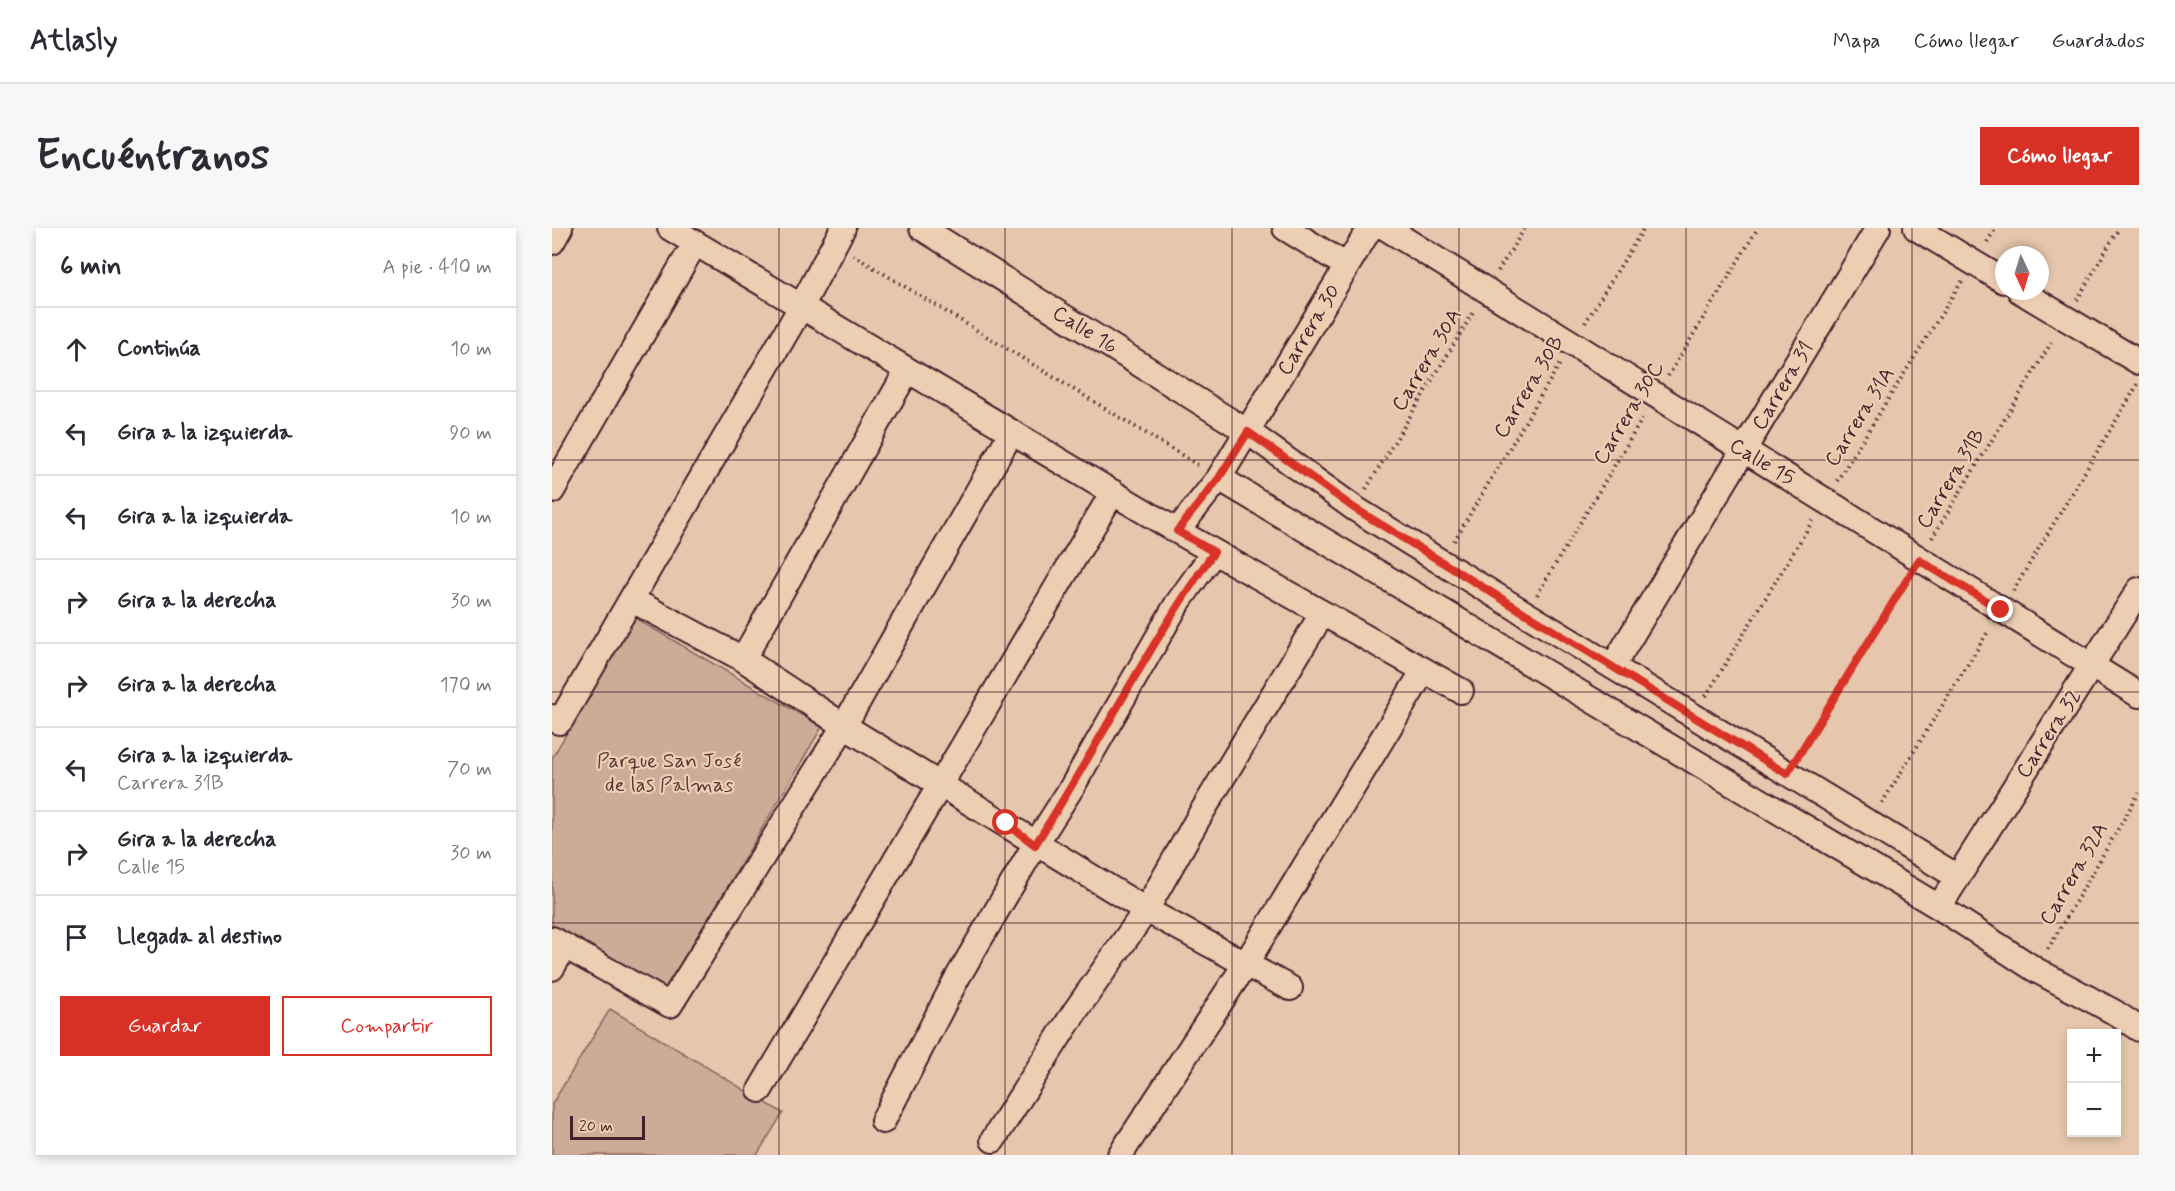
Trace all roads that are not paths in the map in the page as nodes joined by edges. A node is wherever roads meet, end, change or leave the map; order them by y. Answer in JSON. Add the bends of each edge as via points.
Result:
{"nodes":[{"id":1,"x":560,"y":228,"type":"edge"},
{"id":2,"x":670,"y":228,"type":"edge"},
{"id":3,"x":1285,"y":228,"type":"edge"},
{"id":4,"x":1370,"y":228,"type":"edge"},
{"id":5,"x":1386,"y":228,"type":"edge"},
{"id":6,"x":1878,"y":228,"type":"edge"},
{"id":7,"x":1916,"y":228,"type":"edge"},
{"id":8,"x":925,"y":229,"type":"edge"},
{"id":9,"x":839,"y":236,"type":"edge"},
{"id":10,"x":552,"y":242,"type":"edge"},
{"id":11,"x":695,"y":243,"type":"junction"},
{"id":12,"x":1347,"y":266,"type":"junction"},
{"id":13,"x":1995,"y":276,"type":"edge"},
{"id":14,"x":2035,"y":300,"type":"edge"},
{"id":15,"x":801,"y":307,"type":"junction"},
{"id":16,"x":2139,"y":362,"type":"edge"},
{"id":17,"x":907,"y":371,"type":"junction"},
{"id":18,"x":1248,"y":432,"type":"junction"},
{"id":19,"x":1011,"y":433,"type":"junction"},
{"id":20,"x":1744,"y":450,"type":"junction"},
{"id":21,"x":1219,"y":478,"type":"junction"},
{"id":22,"x":552,"y":491,"type":"edge"},
{"id":23,"x":1113,"y":492,"type":"junction"},
{"id":24,"x":1177,"y":531,"type":"junction"},
{"id":25,"x":1214,"y":552,"type":"junction"},
{"id":26,"x":2139,"y":590,"type":"edge"},
{"id":27,"x":632,"y":600,"type":"junction"},
{"id":28,"x":1322,"y":614,"type":"junction"},
{"id":29,"x":744,"y":659,"type":"junction"},
{"id":30,"x":1613,"y":666,"type":"junction"},
{"id":31,"x":2092,"y":667,"type":"junction"},
{"id":32,"x":1424,"y":670,"type":"junction"},
{"id":33,"x":1461,"y":691,"type":"dead end"},
{"id":34,"x":2139,"y":695,"type":"edge"},
{"id":35,"x":554,"y":724,"type":"edge"},
{"id":36,"x":844,"y":726,"type":"junction"},
{"id":37,"x":943,"y":785,"type":"junction"},
{"id":38,"x":1035,"y":845,"type":"junction"},
{"id":39,"x":1956,"y":876,"type":"junction"},
{"id":40,"x":1939,"y":907,"type":"junction"},
{"id":41,"x":1146,"y":910,"type":"junction"},
{"id":42,"x":558,"y":943,"type":"edge"},
{"id":43,"x":1245,"y":965,"type":"junction"},
{"id":44,"x":552,"y":968,"type":"edge"},
{"id":45,"x":1290,"y":988,"type":"dead end"},
{"id":46,"x":2139,"y":1029,"type":"edge"},
{"id":47,"x":760,"y":1090,"type":"dead end"},
{"id":48,"x":883,"y":1120,"type":"dead end"},
{"id":49,"x":993,"y":1140,"type":"dead end"},
{"id":50,"x":1120,"y":1155,"type":"edge"}],
"edges":[{"from":1,"to":10,"type":"street"},
{"from":2,"to":11,"type":"street"},
{"from":3,"to":12,"type":"street"},
{"from":4,"to":12,"type":"street","name":"Carrera 30"},
{"from":5,"to":20,"type":"street","name":"Calle 15"},
{"from":6,"to":20,"type":"street","name":"Carrera 31"},
{"from":7,"to":13,"type":"street"},
{"from":8,"to":18,"type":"street","name":"Calle 16"},
{"from":9,"to":15,"type":"street"},
{"from":11,"to":15,"type":"street"},
{"from":11,"to":22,"type":"street"},
{"from":12,"to":18,"type":"street","name":"Carrera 30"},
{"from":14,"to":16,"type":"street"},
{"from":15,"to":17,"type":"street"},
{"from":15,"to":27,"type":"street"},
{"from":17,"to":19,"type":"street"},
{"from":17,"to":29,"type":"street"},
{"from":18,"to":21,"type":"street","name":"Carrera 30"},
{"from":18,"to":30,"type":"street","name":"Calle 16","via":[[1354,508]]},
{"from":19,"to":23,"type":"street"},
{"from":19,"to":36,"type":"street"},
{"from":20,"to":30,"type":"street","name":"Carrera 31"},
{"from":20,"to":31,"type":"street","name":"Calle 15"},
{"from":21,"to":24,"type":"street","name":"Carrera 30"},
{"from":21,"to":40,"type":"street"},
{"from":23,"to":24,"type":"street"},
{"from":23,"to":37,"type":"street"},
{"from":24,"to":25,"type":"street"},
{"from":25,"to":28,"type":"street"},
{"from":25,"to":38,"type":"street","via":[[1177,603]]},
{"from":26,"to":31,"type":"street","name":"Carrera 32"},
{"from":27,"to":29,"type":"street"},
{"from":27,"to":35,"type":"street"},
{"from":28,"to":32,"type":"street"},
{"from":28,"to":41,"type":"street"},
{"from":29,"to":36,"type":"street"},
{"from":30,"to":39,"type":"street","name":"Calle 16"},
{"from":31,"to":34,"type":"street","name":"Calle 15"},
{"from":31,"to":39,"type":"street","name":"Carrera 32"},
{"from":32,"to":33,"type":"street"},
{"from":32,"to":43,"type":"street"},
{"from":36,"to":37,"type":"street"},
{"from":36,"to":42,"type":"street","via":[[670,1005]]},
{"from":37,"to":38,"type":"street"},
{"from":37,"to":47,"type":"street"},
{"from":38,"to":41,"type":"street"},
{"from":38,"to":48,"type":"street","via":[[956,980]]},
{"from":39,"to":40,"type":"street","name":"Carrera 32"},
{"from":40,"to":46,"type":"street","via":[[2036,970]]},
{"from":41,"to":43,"type":"street"},
{"from":41,"to":49,"type":"street"},
{"from":42,"to":44,"type":"street"},
{"from":43,"to":45,"type":"street"},
{"from":43,"to":50,"type":"street"}]}
